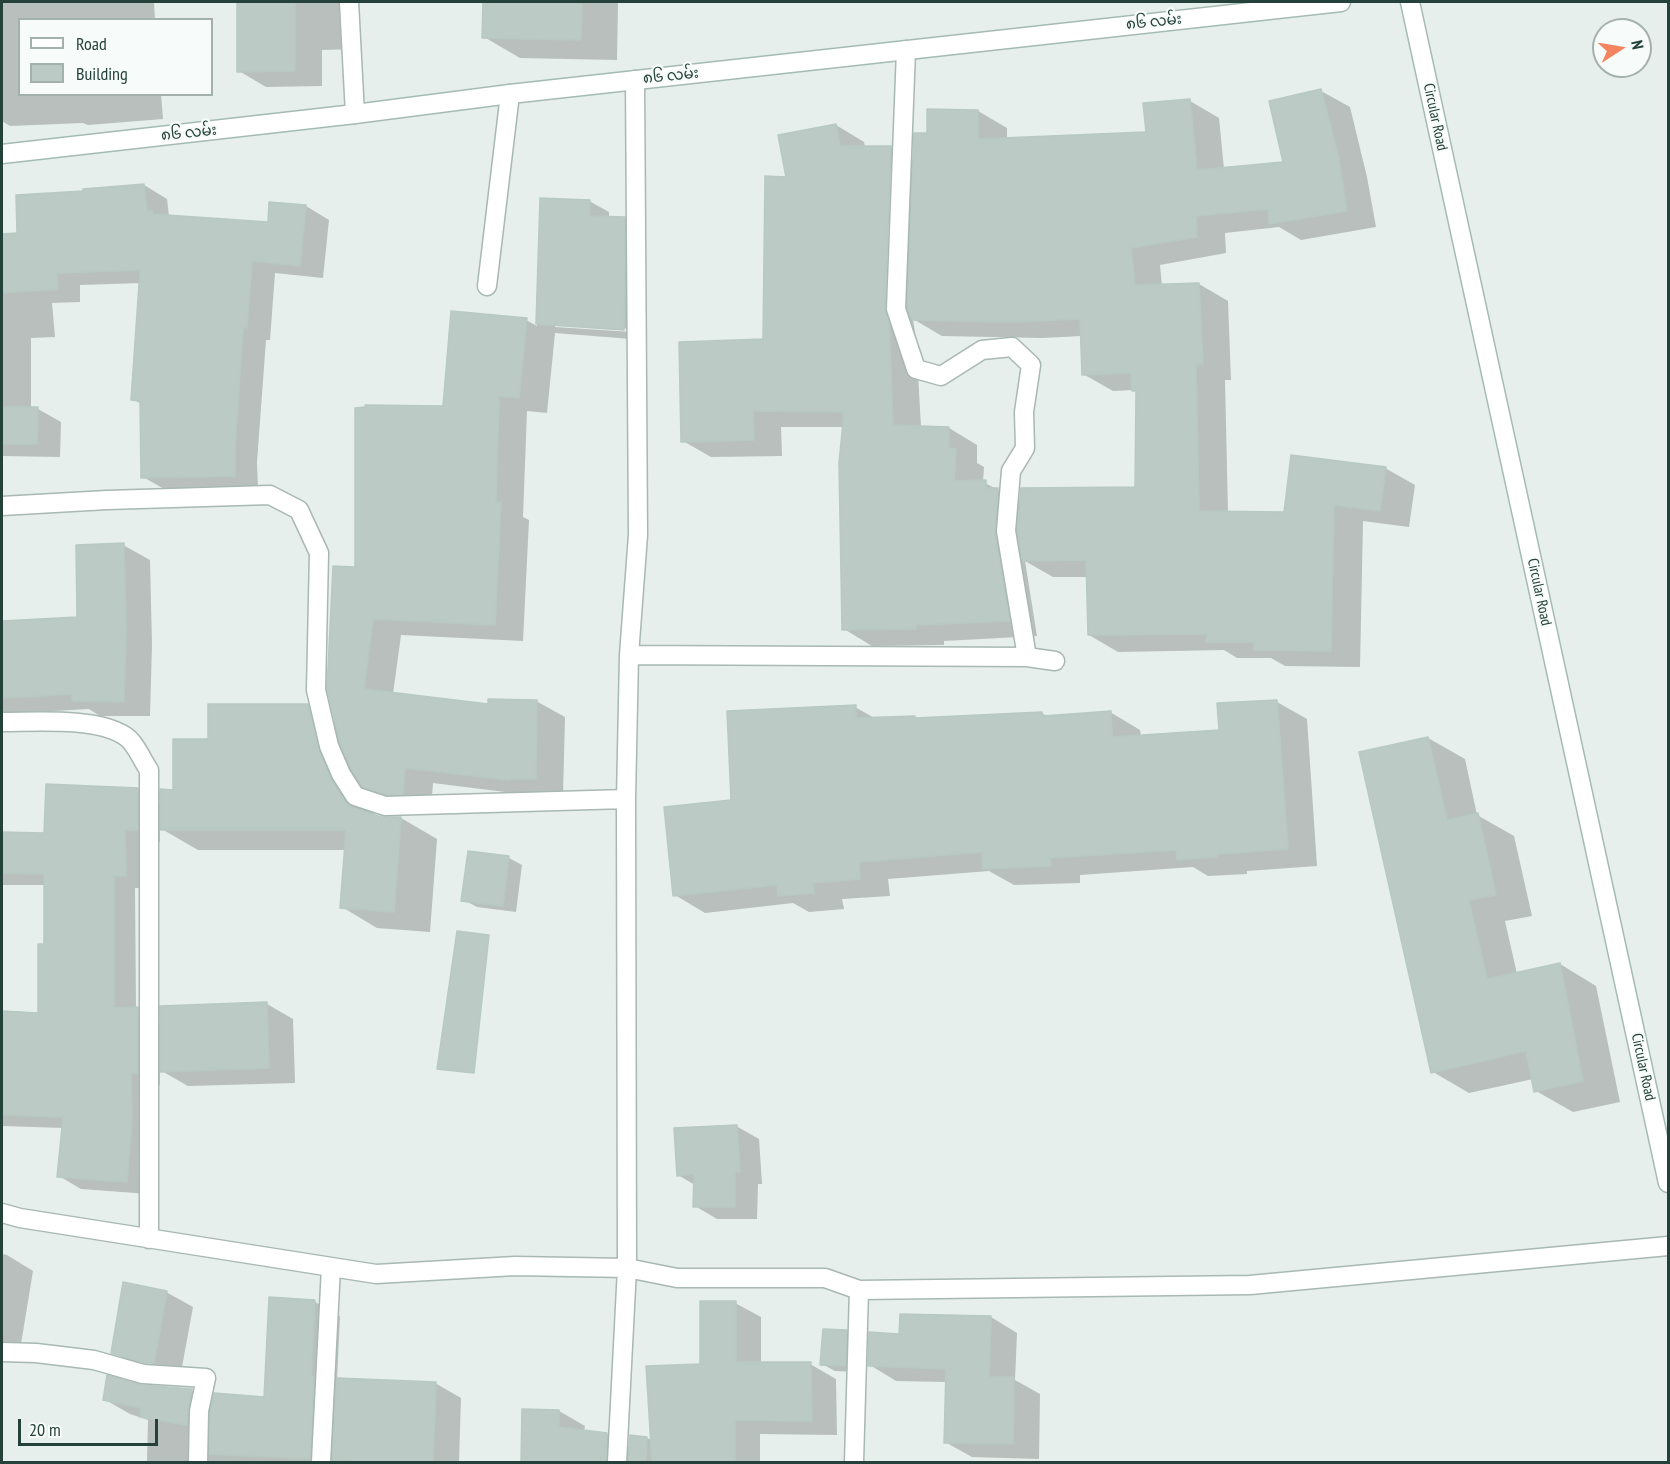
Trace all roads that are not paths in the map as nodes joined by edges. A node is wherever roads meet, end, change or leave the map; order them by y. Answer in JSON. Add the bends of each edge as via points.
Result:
{"nodes":[{"id":1,"x":349,"y":2,"type":"edge"},
{"id":2,"x":1341,"y":2,"type":"edge"},
{"id":3,"x":1410,"y":2,"type":"edge"},
{"id":4,"x":906,"y":50,"type":"junction"},
{"id":5,"x":635,"y":80,"type":"junction"},
{"id":6,"x":510,"y":94,"type":"junction"},
{"id":7,"x":355,"y":114,"type":"junction"},
{"id":8,"x":2,"y":154,"type":"edge"},
{"id":9,"x":487,"y":286,"type":"dead end"},
{"id":10,"x":2,"y":506,"type":"edge"},
{"id":11,"x":629,"y":655,"type":"junction"},
{"id":12,"x":1027,"y":657,"type":"junction"},
{"id":13,"x":1055,"y":661,"type":"dead end"},
{"id":14,"x":2,"y":722,"type":"edge"},
{"id":15,"x":627,"y":799,"type":"junction"},
{"id":16,"x":1668,"y":1183,"type":"edge"},
{"id":17,"x":2,"y":1213,"type":"edge"},
{"id":18,"x":149,"y":1239,"type":"junction"},
{"id":19,"x":1668,"y":1246,"type":"edge"},
{"id":20,"x":331,"y":1267,"type":"junction"},
{"id":21,"x":627,"y":1268,"type":"junction"},
{"id":22,"x":859,"y":1290,"type":"junction"},
{"id":23,"x":2,"y":1352,"type":"edge"},
{"id":24,"x":198,"y":1462,"type":"edge"},
{"id":25,"x":321,"y":1462,"type":"edge"},
{"id":26,"x":617,"y":1462,"type":"edge"},
{"id":27,"x":854,"y":1462,"type":"edge"}],
"edges":[{"from":1,"to":7,"type":"street"},
{"from":2,"to":4,"type":"street","name":"၈၆ လမ်း"},
{"from":3,"to":16,"type":"street","name":"Circular Road"},
{"from":4,"to":5,"type":"street","name":"၈၆ လမ်း"},
{"from":4,"to":12,"type":"street","via":[[896,309],[916,369],[941,376],[982,350],[1012,346],[1031,365],[1024,412],[1025,448],[1011,471],[1006,531]]},
{"from":5,"to":6,"type":"street","name":"၈၆ လမ်း"},
{"from":5,"to":11,"type":"street","via":[[638,536]]},
{"from":6,"to":7,"type":"street","name":"၈၆ လမ်း"},
{"from":6,"to":9,"type":"street"},
{"from":7,"to":8,"type":"street","name":"၈၆ လမ်း"},
{"from":10,"to":15,"type":"street","via":[[270,495],[299,510],[319,553],[316,690],[329,746],[355,796],[385,806]]},
{"from":11,"to":12,"type":"street"},
{"from":11,"to":15,"type":"street"},
{"from":12,"to":13,"type":"street"},
{"from":14,"to":18,"type":"street","via":[[108,727],[127,737],[149,770]]},
{"from":15,"to":21,"type":"street"},
{"from":17,"to":18,"type":"street"},
{"from":18,"to":20,"type":"street"},
{"from":19,"to":22,"type":"street","via":[[1250,1285]]},
{"from":20,"to":21,"type":"street","via":[[376,1274],[515,1266]]},
{"from":20,"to":25,"type":"street"},
{"from":21,"to":22,"type":"street","via":[[677,1278],[825,1278]]},
{"from":21,"to":26,"type":"street"},
{"from":22,"to":27,"type":"street"},
{"from":23,"to":24,"type":"street","via":[[94,1360],[143,1374],[206,1378],[199,1411]]}]}
